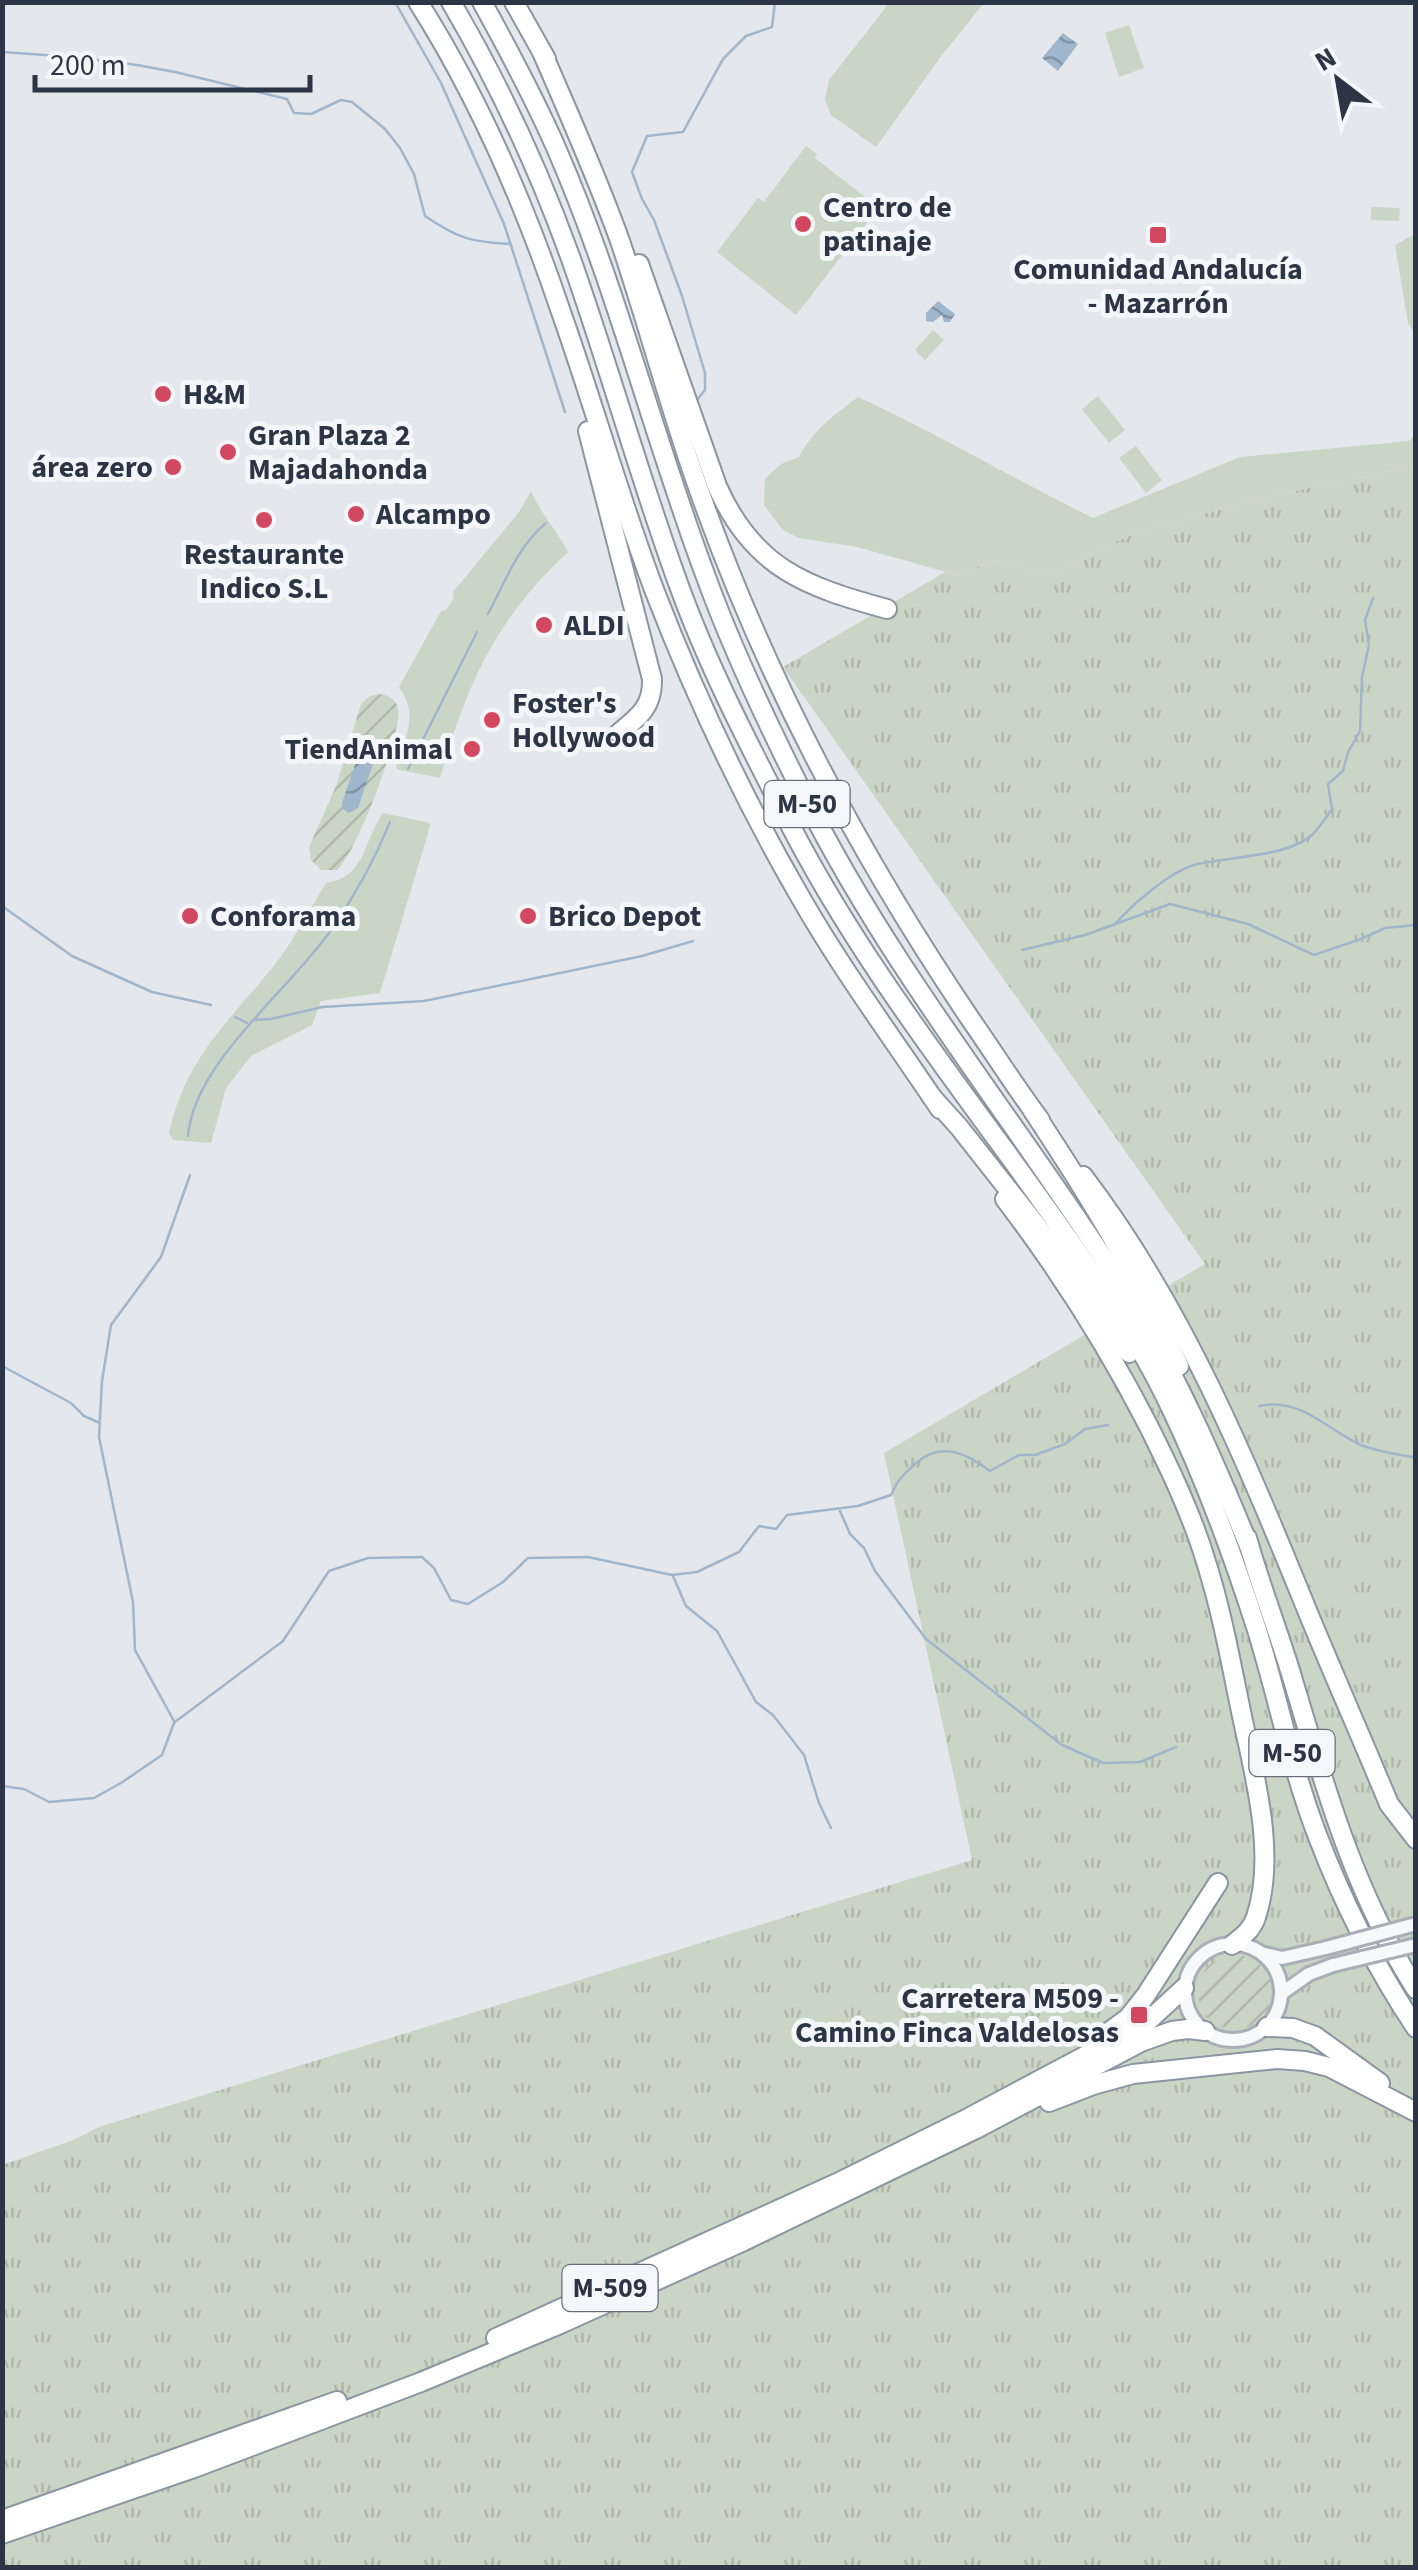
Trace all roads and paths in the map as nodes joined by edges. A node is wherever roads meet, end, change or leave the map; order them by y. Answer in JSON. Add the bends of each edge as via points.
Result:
{"nodes":[{"id":1,"x":418,"y":2,"type":"edge"},
{"id":2,"x":452,"y":2,"type":"edge"},
{"id":3,"x":482,"y":2,"type":"edge"},
{"id":4,"x":514,"y":2,"type":"edge"},
{"id":5,"x":542,"y":52,"type":"junction"},
{"id":6,"x":511,"y":182,"type":"junction"},
{"id":7,"x":887,"y":609,"type":"dead end"},
{"id":8,"x":619,"y":733,"type":"dead end"},
{"id":9,"x":931,"y":1096,"type":"junction"},
{"id":10,"x":1033,"y":1110,"type":"junction"},
{"id":11,"x":1196,"y":1466,"type":"junction"},
{"id":12,"x":1249,"y":1546,"type":"junction"},
{"id":13,"x":1416,"y":1840,"type":"edge"},
{"id":14,"x":1218,"y":1883,"type":"dead end"},
{"id":15,"x":1416,"y":1924,"type":"edge"},
{"id":16,"x":1232,"y":1945,"type":"junction"},
{"id":17,"x":1416,"y":1945,"type":"edge"},
{"id":18,"x":1265,"y":1954,"type":"junction"},
{"id":19,"x":1184,"y":1988,"type":"junction"},
{"id":20,"x":1416,"y":1989,"type":"edge"},
{"id":21,"x":1282,"y":1993,"type":"junction"},
{"id":22,"x":1266,"y":2027,"type":"junction"},
{"id":23,"x":1416,"y":2028,"type":"edge"},
{"id":24,"x":1205,"y":2031,"type":"junction"},
{"id":25,"x":1000,"y":2102,"type":"junction"},
{"id":26,"x":1416,"y":2110,"type":"edge"},
{"id":27,"x":744,"y":2241,"type":"junction"},
{"id":28,"x":2,"y":2520,"type":"edge"},
{"id":29,"x":2,"y":2534,"type":"edge"}],
"edges":[{"from":1,"to":6,"type":"highway"},
{"from":2,"to":11,"type":"highway","number":"M-50","via":[[532,163],[570,256],[680,590],[785,816],[884,981],[1112,1301]]},
{"from":3,"to":12,"type":"highway","number":"M-50","via":[[558,151],[706,579],[808,804],[906,971],[1126,1293],[1176,1383]]},
{"from":4,"to":5,"type":"highway"},
{"from":5,"to":7,"type":"highway","via":[[617,210],[734,521],[758,550],[801,580]]},
{"from":5,"to":10,"type":"highway","via":[[618,237],[693,473],[772,670],[873,865]]},
{"from":6,"to":8,"type":"highway","via":[[585,420],[652,679],[649,704]]},
{"from":6,"to":9,"type":"highway","via":[[696,692],[803,902]]},
{"from":9,"to":11,"type":"highway","via":[[1083,1285]]},
{"from":9,"to":16,"type":"highway","via":[[1088,1317],[1148,1426],[1198,1538],[1262,1810],[1256,1917]]},
{"from":10,"to":12,"type":"highway","via":[[1141,1286],[1231,1480]]},
{"from":10,"to":13,"type":"highway","via":[[1099,1197],[1187,1339],[1389,1804]]},
{"from":11,"to":23,"type":"highway","number":"M-50","via":[[1258,1633],[1315,1832],[1384,1980]]},
{"from":12,"to":20,"type":"highway","number":"M-50","via":[[1336,1822]]},
{"from":14,"to":25,"type":"highway","via":[[1128,2018]]},
{"from":15,"to":18,"type":"street","bridge":true,"via":[[1282,1958]]},
{"from":16,"to":18,"type":"street"},
{"from":16,"to":19,"type":"street","number":"M-509","via":[[1200,1956]]},
{"from":17,"to":21,"type":"street","bridge":true,"via":[[1333,1965]]},
{"from":18,"to":21,"type":"street"},
{"from":19,"to":24,"type":"street","via":[[1193,2020]]},
{"from":19,"to":25,"type":"highway","number":"M-509","via":[[1145,2024]]},
{"from":21,"to":22,"type":"street"},
{"from":22,"to":24,"type":"street","number":"M-509","via":[[1230,2040]]},
{"from":22,"to":26,"type":"highway","via":[[1314,2036]]},
{"from":24,"to":27,"type":"highway","number":"M-509","via":[[1172,2031],[1142,2042]]},
{"from":25,"to":28,"type":"highway","number":"M-509","via":[[837,2183],[408,2376]]},
{"from":26,"to":27,"type":"highway","via":[[1305,2060],[1134,2074],[1052,2100],[831,2208]]},
{"from":27,"to":29,"type":"highway","number":"M-509","via":[[421,2382]]}]}
